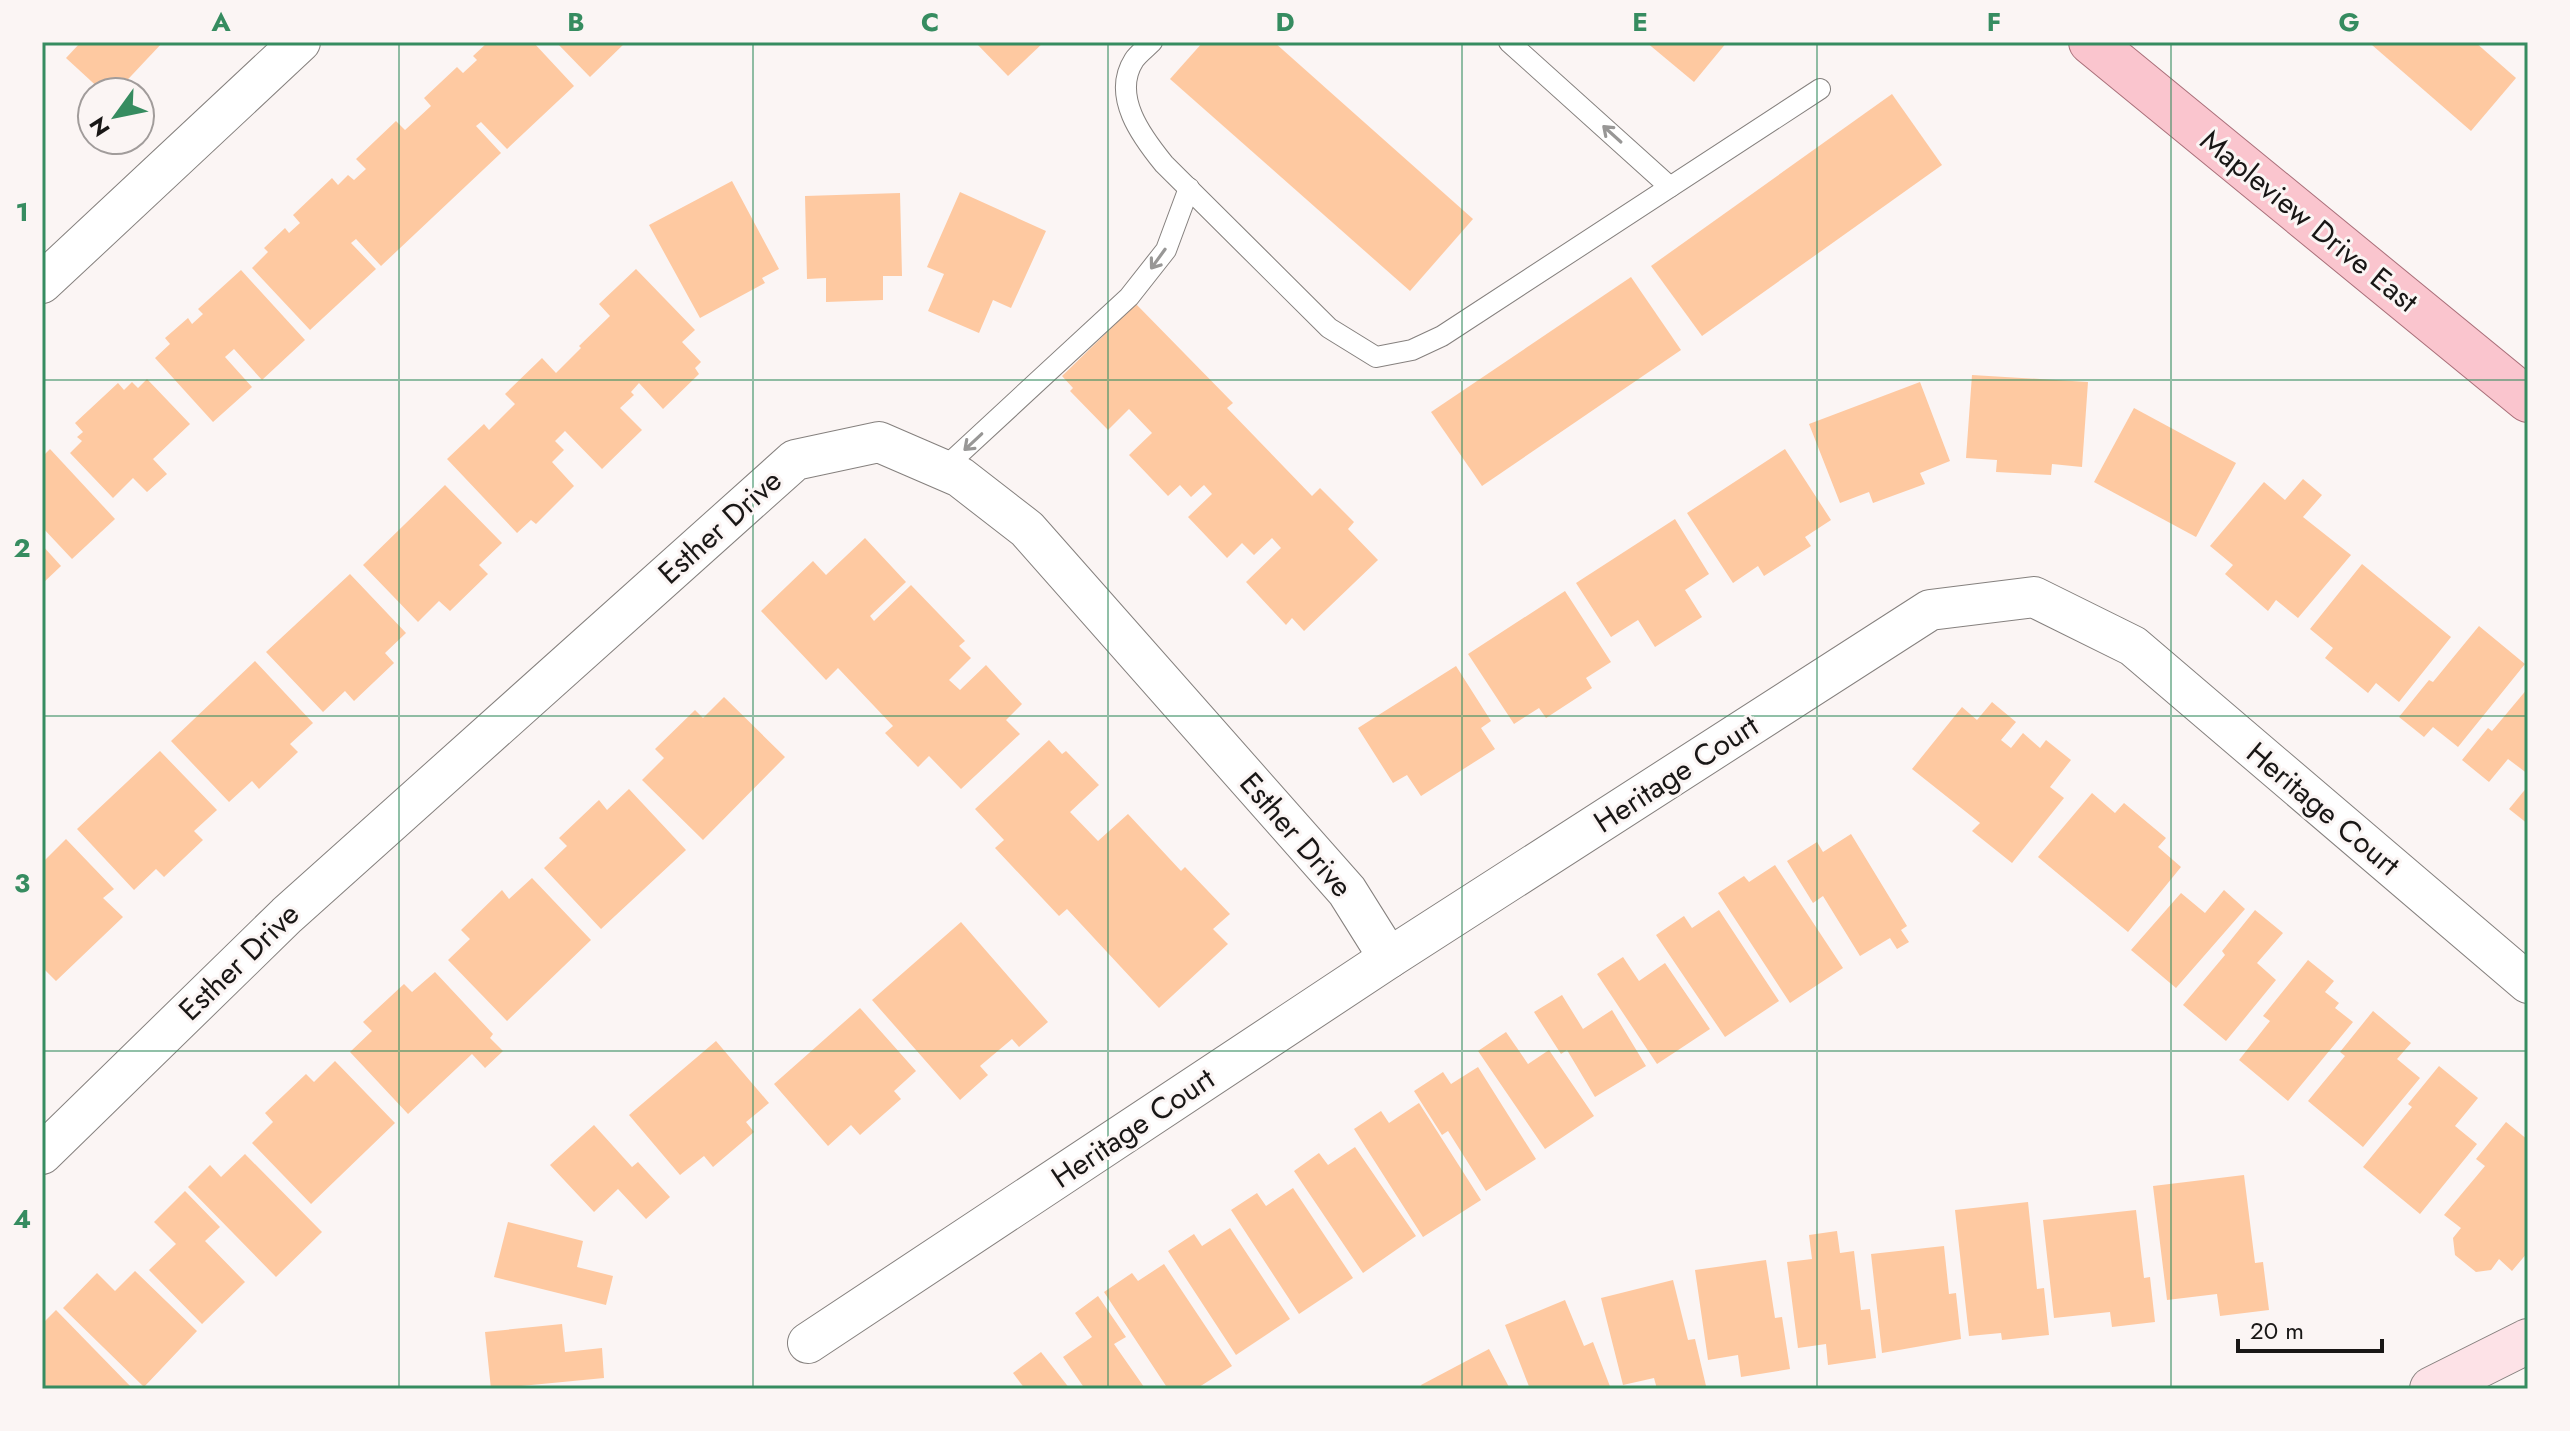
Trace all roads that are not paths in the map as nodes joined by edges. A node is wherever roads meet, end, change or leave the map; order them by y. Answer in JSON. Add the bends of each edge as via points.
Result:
{"nodes":[{"id":1,"x":300,"y":42,"type":"edge"},
{"id":2,"x":1152,"y":42,"type":"edge"},
{"id":3,"x":1509,"y":42,"type":"edge"},
{"id":4,"x":2091,"y":42,"type":"edge"},
{"id":5,"x":1820,"y":89,"type":"dead end"},
{"id":6,"x":1670,"y":187,"type":"junction"},
{"id":7,"x":1189,"y":188,"type":"junction"},
{"id":8,"x":42,"y":283,"type":"edge"},
{"id":9,"x":2528,"y":400,"type":"edge"},
{"id":10,"x":943,"y":469,"type":"junction"},
{"id":11,"x":1389,"y":958,"type":"junction"},
{"id":12,"x":2528,"y":983,"type":"edge"},
{"id":13,"x":42,"y":1154,"type":"edge"},
{"id":14,"x":2528,"y":1341,"type":"edge"},
{"id":15,"x":808,"y":1343,"type":"dead end"},
{"id":16,"x":2432,"y":1389,"type":"edge"}],
"edges":[{"from":1,"to":8,"type":"street"},
{"from":2,"to":7,"type":"lane","via":[[1133,61],[1125,90],[1142,137]]},
{"from":6,"to":3,"type":"lane","one_way":true},
{"from":4,"to":9,"type":"main road","name":"Mapleview Drive East"},
{"from":5,"to":6,"type":"lane"},
{"from":6,"to":7,"type":"lane","via":[[1442,336],[1412,350],[1376,357],[1329,328]]},
{"from":7,"to":10,"type":"lane","one_way":true,"via":[[1166,250],[1129,297]]},
{"from":10,"to":11,"type":"street","name":"Esther Drive","via":[[1027,529],[1347,891]]},
{"from":10,"to":13,"type":"street","name":"Esther Drive","via":[[879,442],[795,460],[287,915]]},
{"from":11,"to":12,"type":"street","name":"Heritage Court","via":[[1930,610],[2034,597],[2133,646]]},
{"from":11,"to":15,"type":"street","name":"Heritage Court"},
{"from":14,"to":16,"type":"street"}]}
